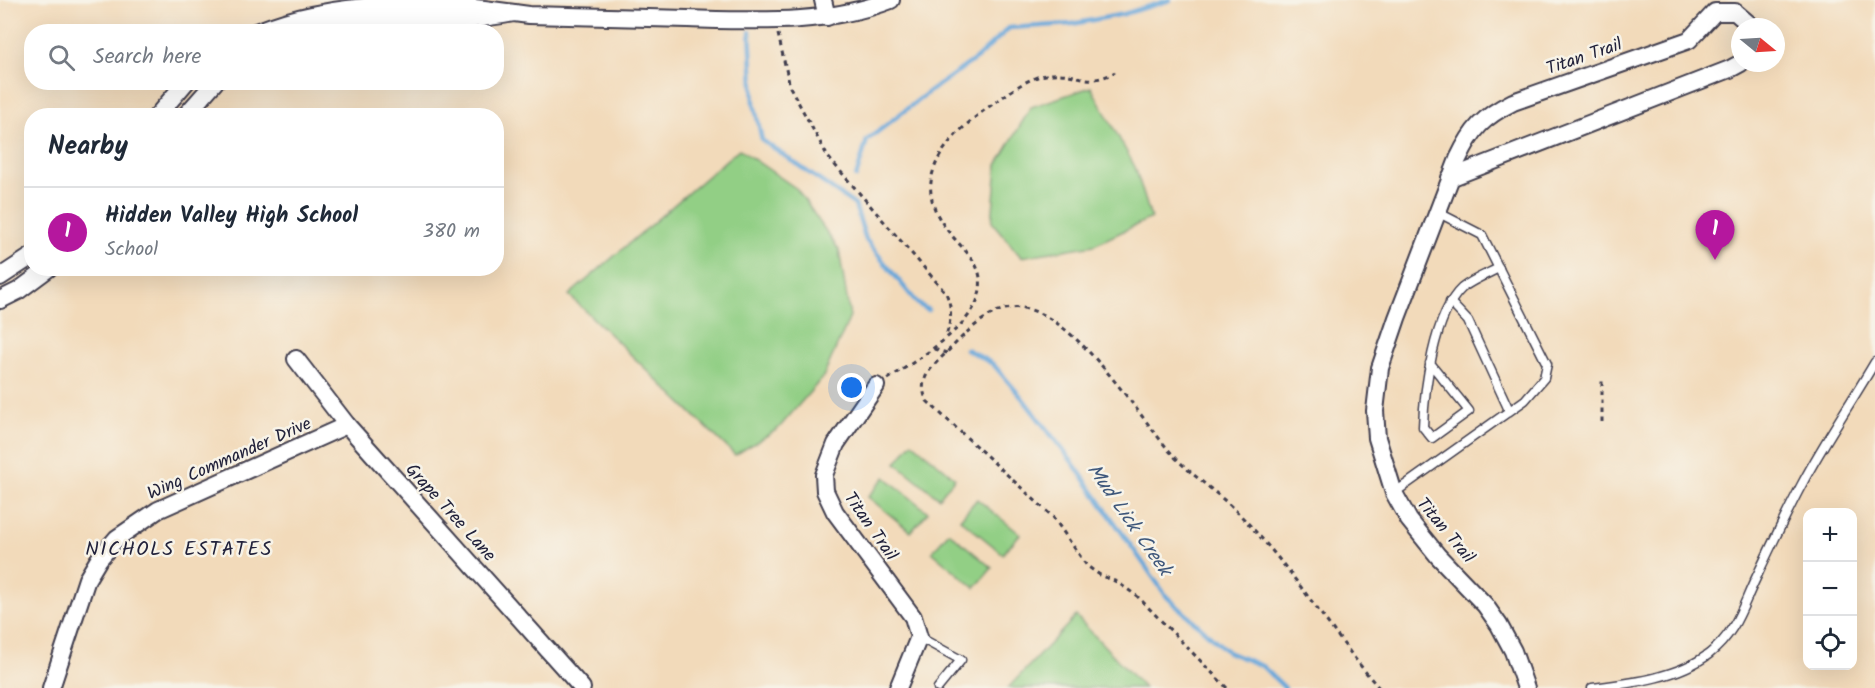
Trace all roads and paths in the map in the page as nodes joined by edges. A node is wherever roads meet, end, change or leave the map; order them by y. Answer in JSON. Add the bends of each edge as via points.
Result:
{"nodes":[{"id":1,"x":370,"y":0,"type":"edge"},
{"id":2,"x":824,"y":0,"type":"edge"},
{"id":3,"x":891,"y":0,"type":"edge"},
{"id":4,"x":514,"y":13,"type":"junction"},
{"id":5,"x":827,"y":17,"type":"junction"},
{"id":6,"x":1742,"y":18,"type":"edge"},
{"id":7,"x":368,"y":21,"type":"junction"},
{"id":8,"x":776,"y":21,"type":"junction"},
{"id":9,"x":274,"y":24,"type":"edge"},
{"id":10,"x":336,"y":24,"type":"edge"},
{"id":11,"x":1731,"y":68,"type":"edge"},
{"id":12,"x":1115,"y":72,"type":"dead end"},
{"id":13,"x":179,"y":90,"type":"edge"},
{"id":14,"x":208,"y":90,"type":"edge"},
{"id":15,"x":164,"y":108,"type":"edge"},
{"id":16,"x":192,"y":108,"type":"edge"},
{"id":17,"x":1450,"y":178,"type":"junction"},
{"id":18,"x":1437,"y":212,"type":"junction"},
{"id":19,"x":24,"y":261,"type":"edge"},
{"id":20,"x":1499,"y":268,"type":"junction"},
{"id":21,"x":38,"y":276,"type":"edge"},
{"id":22,"x":0,"y":277,"type":"edge"},
{"id":23,"x":0,"y":300,"type":"edge"},
{"id":24,"x":1450,"y":302,"type":"junction"},
{"id":25,"x":945,"y":338,"type":"junction"},
{"id":26,"x":934,"y":349,"type":"junction"},
{"id":27,"x":947,"y":353,"type":"junction"},
{"id":28,"x":296,"y":359,"type":"dead end"},
{"id":29,"x":1875,"y":362,"type":"edge"},
{"id":30,"x":1431,"y":363,"type":"junction"},
{"id":31,"x":1602,"y":381,"type":"dead end"},
{"id":32,"x":876,"y":386,"type":"joint"},
{"id":33,"x":1509,"y":410,"type":"junction"},
{"id":34,"x":1602,"y":422,"type":"dead end"},
{"id":35,"x":347,"y":425,"type":"junction"},
{"id":36,"x":1394,"y":493,"type":"junction"},
{"id":37,"x":919,"y":637,"type":"junction"},
{"id":38,"x":51,"y":688,"type":"edge"},
{"id":39,"x":582,"y":688,"type":"edge"},
{"id":40,"x":898,"y":688,"type":"edge"},
{"id":41,"x":938,"y":688,"type":"edge"},
{"id":42,"x":1227,"y":688,"type":"edge"},
{"id":43,"x":1379,"y":688,"type":"edge"},
{"id":44,"x":1526,"y":688,"type":"edge"},
{"id":45,"x":1592,"y":688,"type":"edge"}],
"edges":[{"from":1,"to":4,"type":"street","via":[[466,4]]},
{"from":1,"to":7,"type":"street"},
{"from":1,"to":9,"type":"street","via":[[330,5]]},
{"from":2,"to":5,"type":"street"},
{"from":3,"to":5,"type":"street"},
{"from":4,"to":7,"type":"street","via":[[447,21]]},
{"from":4,"to":8,"type":"street"},
{"from":5,"to":8,"type":"street"},
{"from":6,"to":17,"type":"street","name":"Titan Trail","via":[[1734,12],[1714,12],[1689,40],[1495,111],[1467,139]]},
{"from":7,"to":10,"type":"street"},
{"from":8,"to":25,"type":"path","via":[[790,87],[828,157],[946,293],[951,306]]},
{"from":11,"to":17,"type":"street"},
{"from":12,"to":25,"type":"path","via":[[1093,80],[1056,74],[1026,81],[966,125],[938,158],[930,178],[930,197],[935,212],[978,269],[980,286],[967,318]]},
{"from":13,"to":15,"type":"street"},
{"from":14,"to":16,"type":"street"},
{"from":17,"to":18,"type":"street","name":"Titan Trail"},
{"from":18,"to":20,"type":"lane","via":[[1482,235]]},
{"from":18,"to":36,"type":"street","name":"Titan Trail","via":[[1377,384],[1377,438]]},
{"from":19,"to":22,"type":"street"},
{"from":20,"to":24,"type":"lane","via":[[1464,287]]},
{"from":20,"to":33,"type":"lane","via":[[1547,364],[1545,378],[1525,400]]},
{"from":21,"to":23,"type":"street"},
{"from":24,"to":30,"type":"lane"},
{"from":24,"to":33,"type":"lane","via":[[1468,321]]},
{"from":25,"to":26,"type":"path"},
{"from":26,"to":27,"type":"path"},
{"from":26,"to":32,"type":"path"},
{"from":27,"to":42,"type":"path","via":[[922,384],[927,401],[1053,517],[1087,566],[1137,596]]},
{"from":27,"to":43,"type":"path","via":[[980,322],[1008,307],[1044,315],[1072,333],[1174,456],[1239,513],[1283,563]]},
{"from":28,"to":35,"type":"street","name":"Grape Tree Lane"},
{"from":29,"to":45,"type":"lane","via":[[1803,482],[1738,621],[1725,639],[1710,653],[1673,674]]},
{"from":30,"to":30,"type":"lane","via":[[1424,398],[1424,427],[1432,438],[1469,411]]},
{"from":31,"to":34,"type":"path"},
{"from":32,"to":37,"type":"street","name":"Titan Trail","via":[[836,444],[824,475],[825,491],[835,513],[912,617]]},
{"from":33,"to":36,"type":"lane"},
{"from":35,"to":38,"type":"street","name":"Wing Commander Drive","via":[[158,510],[117,538],[84,586]]},
{"from":35,"to":39,"type":"street","name":"Grape Tree Lane"},
{"from":36,"to":44,"type":"street","name":"Titan Trail","via":[[1408,520],[1499,625]]},
{"from":37,"to":40,"type":"street"},
{"from":37,"to":41,"type":"lane","via":[[961,660]]}]}
